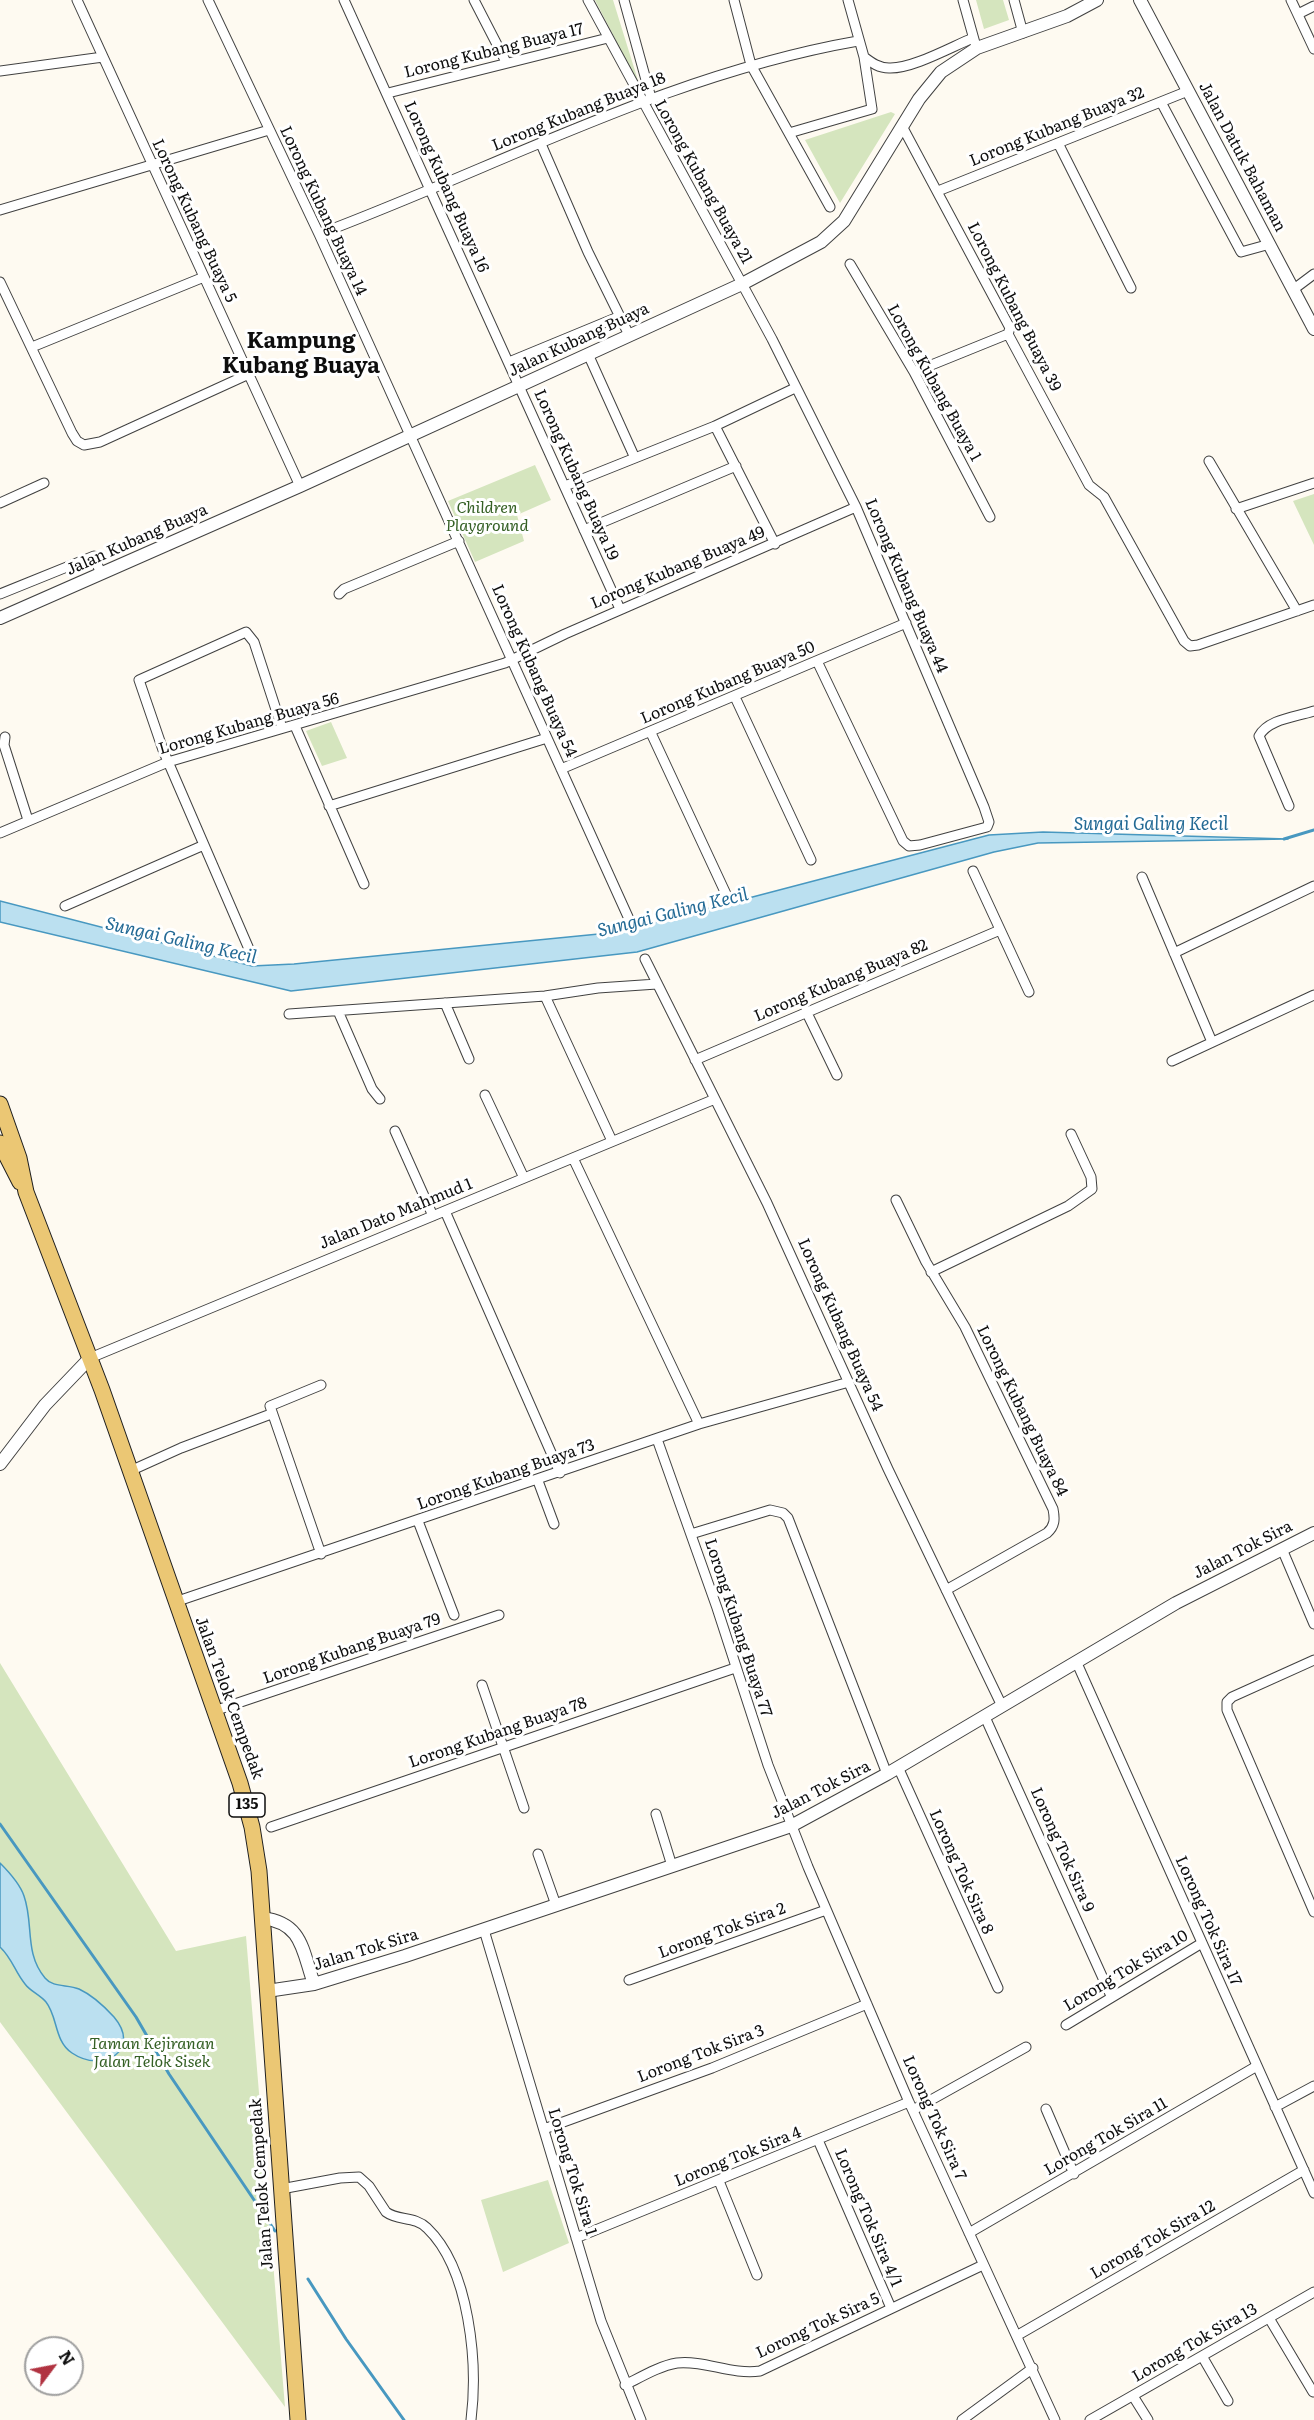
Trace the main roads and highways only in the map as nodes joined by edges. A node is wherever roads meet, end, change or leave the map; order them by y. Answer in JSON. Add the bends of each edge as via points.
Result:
{"nodes":[{"id":1,"x":0,"y":1104,"type":"edge"},
{"id":2,"x":0,"y":1143,"type":"edge"},
{"id":3,"x":26,"y":1192,"type":"junction"},
{"id":4,"x":298,"y":2420,"type":"edge"}],
"edges":[{"from":1,"to":3,"type":"main road","name":"Jalan Telok Cempedak","number":"135"},
{"from":2,"to":3,"type":"main road","name":"Jalan Telok Cempedak","number":"135"},
{"from":3,"to":4,"type":"main road","name":"Jalan Telok Cempedak","number":"135","via":[[90,1358],[252,1827]]}]}
